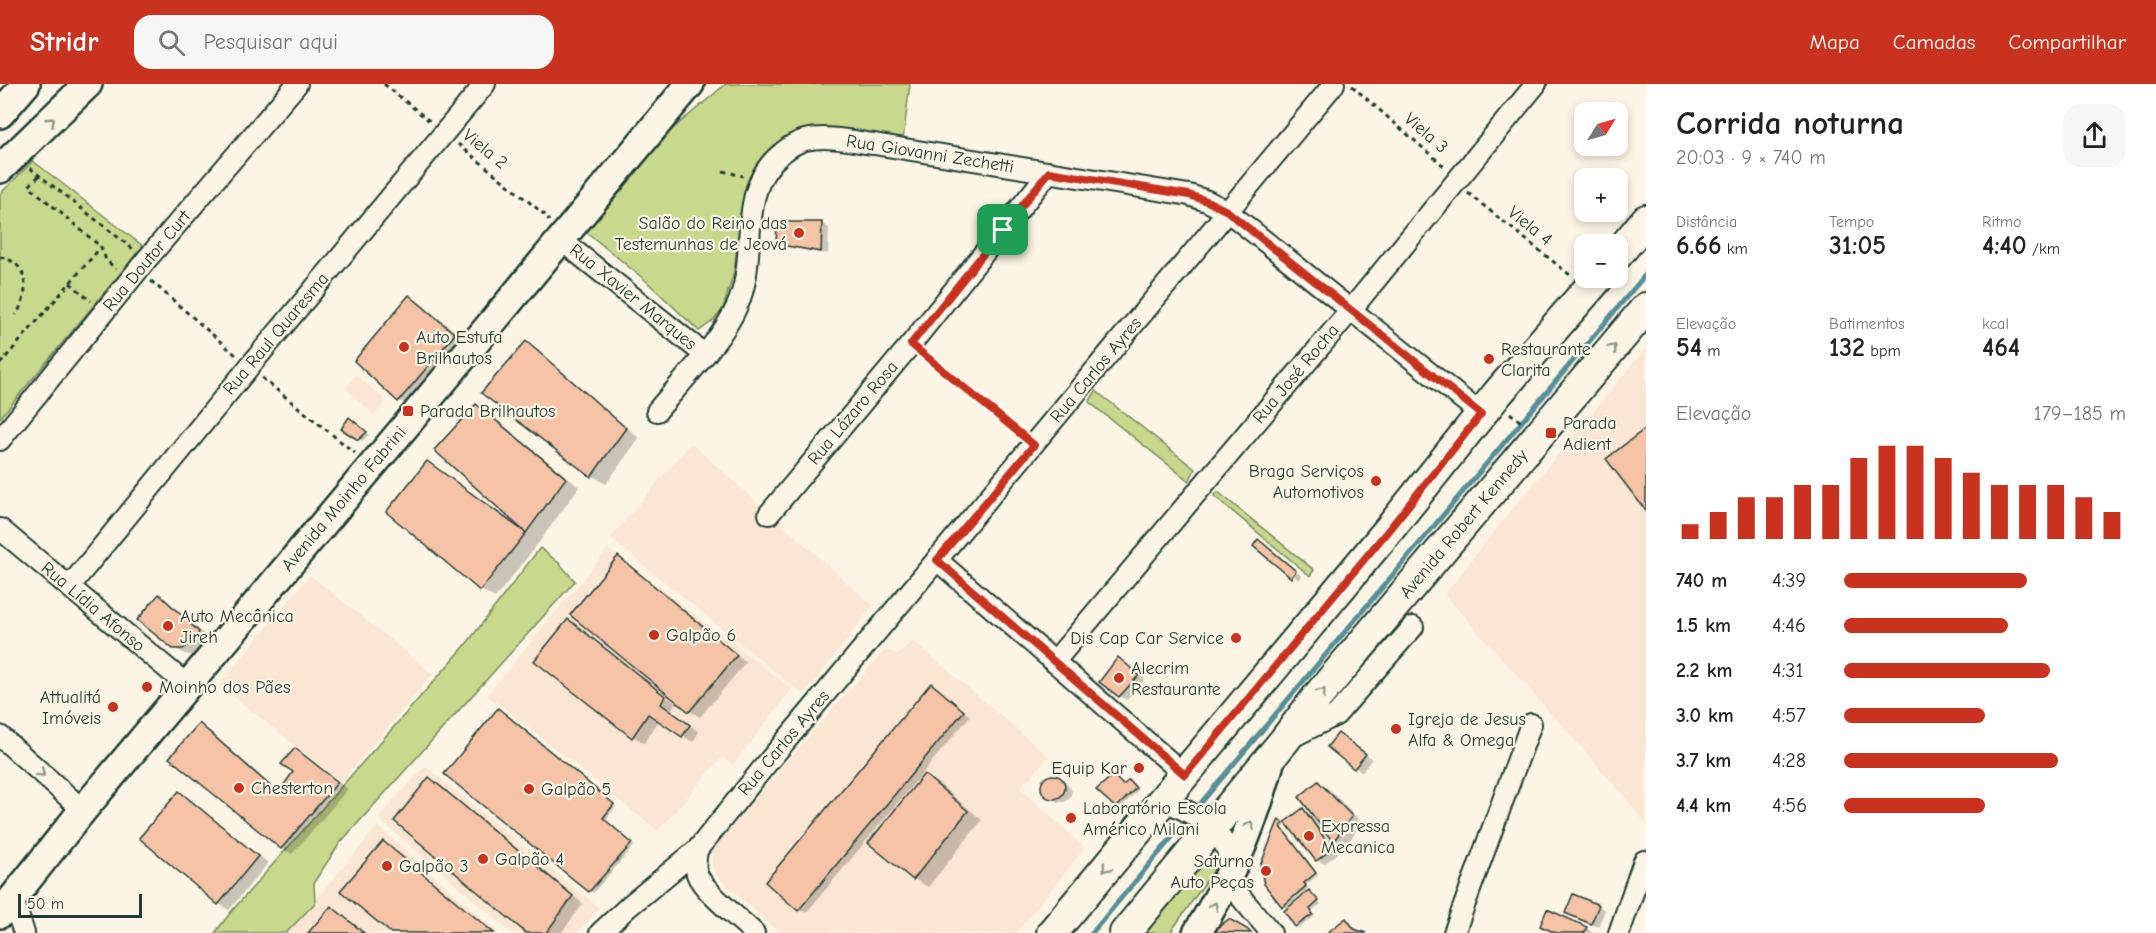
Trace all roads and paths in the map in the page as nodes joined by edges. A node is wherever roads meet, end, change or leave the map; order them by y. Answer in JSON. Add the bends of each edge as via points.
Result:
{"nodes":[{"id":1,"x":26,"y":84,"type":"edge"},
{"id":2,"x":88,"y":84,"type":"edge"},
{"id":3,"x":297,"y":84,"type":"edge"},
{"id":4,"x":384,"y":84,"type":"edge"},
{"id":5,"x":485,"y":84,"type":"edge"},
{"id":6,"x":690,"y":84,"type":"edge"},
{"id":7,"x":1334,"y":84,"type":"edge"},
{"id":8,"x":1348,"y":84,"type":"edge"},
{"id":9,"x":1536,"y":84,"type":"edge"},
{"id":10,"x":0,"y":114,"type":"edge"},
{"id":11,"x":444,"y":132,"type":"junction"},
{"id":12,"x":0,"y":169,"type":"edge"},
{"id":13,"x":723,"y":171,"type":"dead end"},
{"id":14,"x":1049,"y":172,"type":"junction"},
{"id":15,"x":743,"y":176,"type":"dead end"},
{"id":16,"x":1456,"y":182,"type":"junction"},
{"id":17,"x":1227,"y":211,"type":"junction"},
{"id":18,"x":1646,"y":220,"type":"edge"},
{"id":19,"x":561,"y":240,"type":"junction"},
{"id":20,"x":1628,"y":242,"type":"edge"},
{"id":21,"x":100,"y":247,"type":"junction"},
{"id":22,"x":140,"y":255,"type":"dead end"},
{"id":23,"x":0,"y":257,"type":"edge"},
{"id":24,"x":1574,"y":270,"type":"edge"},
{"id":25,"x":122,"y":275,"type":"dead end"},
{"id":26,"x":70,"y":283,"type":"junction"},
{"id":27,"x":1590,"y":288,"type":"edge"},
{"id":28,"x":97,"y":306,"type":"dead end"},
{"id":29,"x":1646,"y":308,"type":"edge"},
{"id":30,"x":1350,"y":311,"type":"junction"},
{"id":31,"x":16,"y":315,"type":"dead end"},
{"id":32,"x":911,"y":344,"type":"junction"},
{"id":33,"x":704,"y":354,"type":"junction"},
{"id":34,"x":0,"y":364,"type":"edge"},
{"id":35,"x":657,"y":411,"type":"dead end"},
{"id":36,"x":1494,"y":412,"type":"junction"},
{"id":37,"x":1527,"y":427,"type":"dead end"},
{"id":38,"x":0,"y":440,"type":"edge"},
{"id":39,"x":1034,"y":445,"type":"junction"},
{"id":40,"x":769,"y":514,"type":"dead end"},
{"id":41,"x":0,"y":529,"type":"edge"},
{"id":42,"x":937,"y":560,"type":"junction"},
{"id":43,"x":70,"y":586,"type":"junction"},
{"id":44,"x":1413,"y":627,"type":"dead end"},
{"id":45,"x":1054,"y":662,"type":"junction"},
{"id":46,"x":187,"y":686,"type":"junction"},
{"id":47,"x":1531,"y":724,"type":"dead end"},
{"id":48,"x":0,"y":736,"type":"edge"},
{"id":49,"x":1278,"y":748,"type":"junction"},
{"id":50,"x":1185,"y":775,"type":"junction"},
{"id":51,"x":1168,"y":802,"type":"junction"},
{"id":52,"x":83,"y":810,"type":"junction"},
{"id":53,"x":1207,"y":825,"type":"junction"},
{"id":54,"x":698,"y":850,"type":"junction"},
{"id":55,"x":1644,"y":861,"type":"dead end"},
{"id":56,"x":1228,"y":879,"type":"junction"},
{"id":57,"x":6,"y":905,"type":"edge"},
{"id":58,"x":1627,"y":928,"type":"edge"},
{"id":59,"x":24,"y":933,"type":"edge"},
{"id":60,"x":600,"y":933,"type":"edge"},
{"id":61,"x":754,"y":933,"type":"edge"},
{"id":62,"x":1052,"y":933,"type":"edge"},
{"id":63,"x":1125,"y":933,"type":"edge"},
{"id":64,"x":1197,"y":933,"type":"edge"},
{"id":65,"x":1271,"y":933,"type":"edge"},
{"id":66,"x":1454,"y":933,"type":"edge"}],
"edges":[{"from":1,"to":10,"type":"street"},
{"from":12,"to":2,"type":"street","one_way":true},
{"from":3,"to":38,"type":"street","name":"Rua Doutor Curt","via":[[147,259]]},
{"from":4,"to":11,"type":"path","name":"Viela 2"},
{"from":5,"to":11,"type":"street","name":"Rua Raul Quaresma"},
{"from":6,"to":19,"type":"street","name":"Avenida Moinho Fabrini"},
{"from":7,"to":17,"type":"street","name":"Rua Carlos Ayres"},
{"from":8,"to":16,"type":"path","name":"Viela 3","via":[[1444,165]]},
{"from":9,"to":16,"type":"street","name":"Rua José Rocha"},
{"from":11,"to":19,"type":"path","name":"Viela 2","via":[[545,215]]},
{"from":11,"to":43,"type":"street","name":"Rua Raul Quaresma"},
{"from":13,"to":15,"type":"path"},
{"from":14,"to":17,"type":"street","name":"Rua Giovanni Zechetti","via":[[1189,195]]},
{"from":14,"to":32,"type":"street","name":"Rua Lázaro Rosa"},
{"from":14,"to":33,"type":"street","name":"Rua Giovanni Zechetti","via":[[874,144],[823,138],[804,140],[768,167],[755,191],[746,282],[737,307]]},
{"from":16,"to":24,"type":"path","name":"Viela 4"},
{"from":16,"to":30,"type":"street","name":"Rua José Rocha"},
{"from":17,"to":30,"type":"street","name":"Rua Giovanni Zechetti"},
{"from":17,"to":39,"type":"street","name":"Rua Carlos Ayres"},
{"from":18,"to":20,"type":"main road"},
{"from":19,"to":33,"type":"street","name":"Rua Xavier Marques"},
{"from":19,"to":46,"type":"street","name":"Avenida Moinho Fabrini"},
{"from":21,"to":22,"type":"path","via":[[29,186],[39,176]]},
{"from":21,"to":25,"type":"path","via":[[106,260]]},
{"from":21,"to":26,"type":"path"},
{"from":23,"to":31,"type":"path","via":[[12,260],[24,274],[25,294]]},
{"from":26,"to":28,"type":"path"},
{"from":26,"to":34,"type":"path"},
{"from":27,"to":36,"type":"main road"},
{"from":49,"to":29,"type":"main road","name":"Avenida Robert Kennedy","one_way":true},
{"from":30,"to":36,"type":"street","name":"Rua Giovanni Zechetti"},
{"from":30,"to":45,"type":"street","name":"Rua José Rocha"},
{"from":32,"to":39,"type":"path"},
{"from":32,"to":40,"type":"street","name":"Rua Lázaro Rosa"},
{"from":33,"to":35,"type":"street","name":"Rua Giovanni Zechetti"},
{"from":36,"to":37,"type":"path"},
{"from":36,"to":50,"type":"main road","via":[[1391,527]]},
{"from":39,"to":42,"type":"street","name":"Rua Carlos Ayres"},
{"from":41,"to":43,"type":"street","name":"Rua Lídia Afonso"},
{"from":42,"to":45,"type":"street"},
{"from":42,"to":54,"type":"street","name":"Rua Carlos Ayres"},
{"from":43,"to":46,"type":"street","name":"Rua Lídia Afonso"},
{"from":44,"to":49,"type":"street","name":"Avenida Robert Kennedy","via":[[1336,715]]},
{"from":45,"to":50,"type":"street"},
{"from":46,"to":52,"type":"street","name":"Avenida Moinho Fabrini"},
{"from":47,"to":66,"type":"street"},
{"from":48,"to":52,"type":"street","one_way":true},
{"from":49,"to":53,"type":"main road","name":"Avenida Robert Kennedy"},
{"from":56,"to":49,"type":"street","name":"Avenida Robert Kennedy","one_way":true},
{"from":50,"to":51,"type":"main road"},
{"from":51,"to":53,"type":"street"},
{"from":51,"to":62,"type":"main road","one_way":true},
{"from":52,"to":57,"type":"street","name":"Avenida Moinho Fabrini"},
{"from":53,"to":56,"type":"street","via":[[1226,848]]},
{"from":53,"to":63,"type":"main road","name":"Avenida Robert Kennedy"},
{"from":54,"to":60,"type":"street","name":"Rua Carlos Ayres"},
{"from":54,"to":61,"type":"street","via":[[695,862],[704,885]]},
{"from":55,"to":58,"type":"street"},
{"from":64,"to":56,"type":"street","name":"Avenida Robert Kennedy","one_way":true},
{"from":56,"to":65,"type":"street"},
{"from":57,"to":59,"type":"street"}]}
